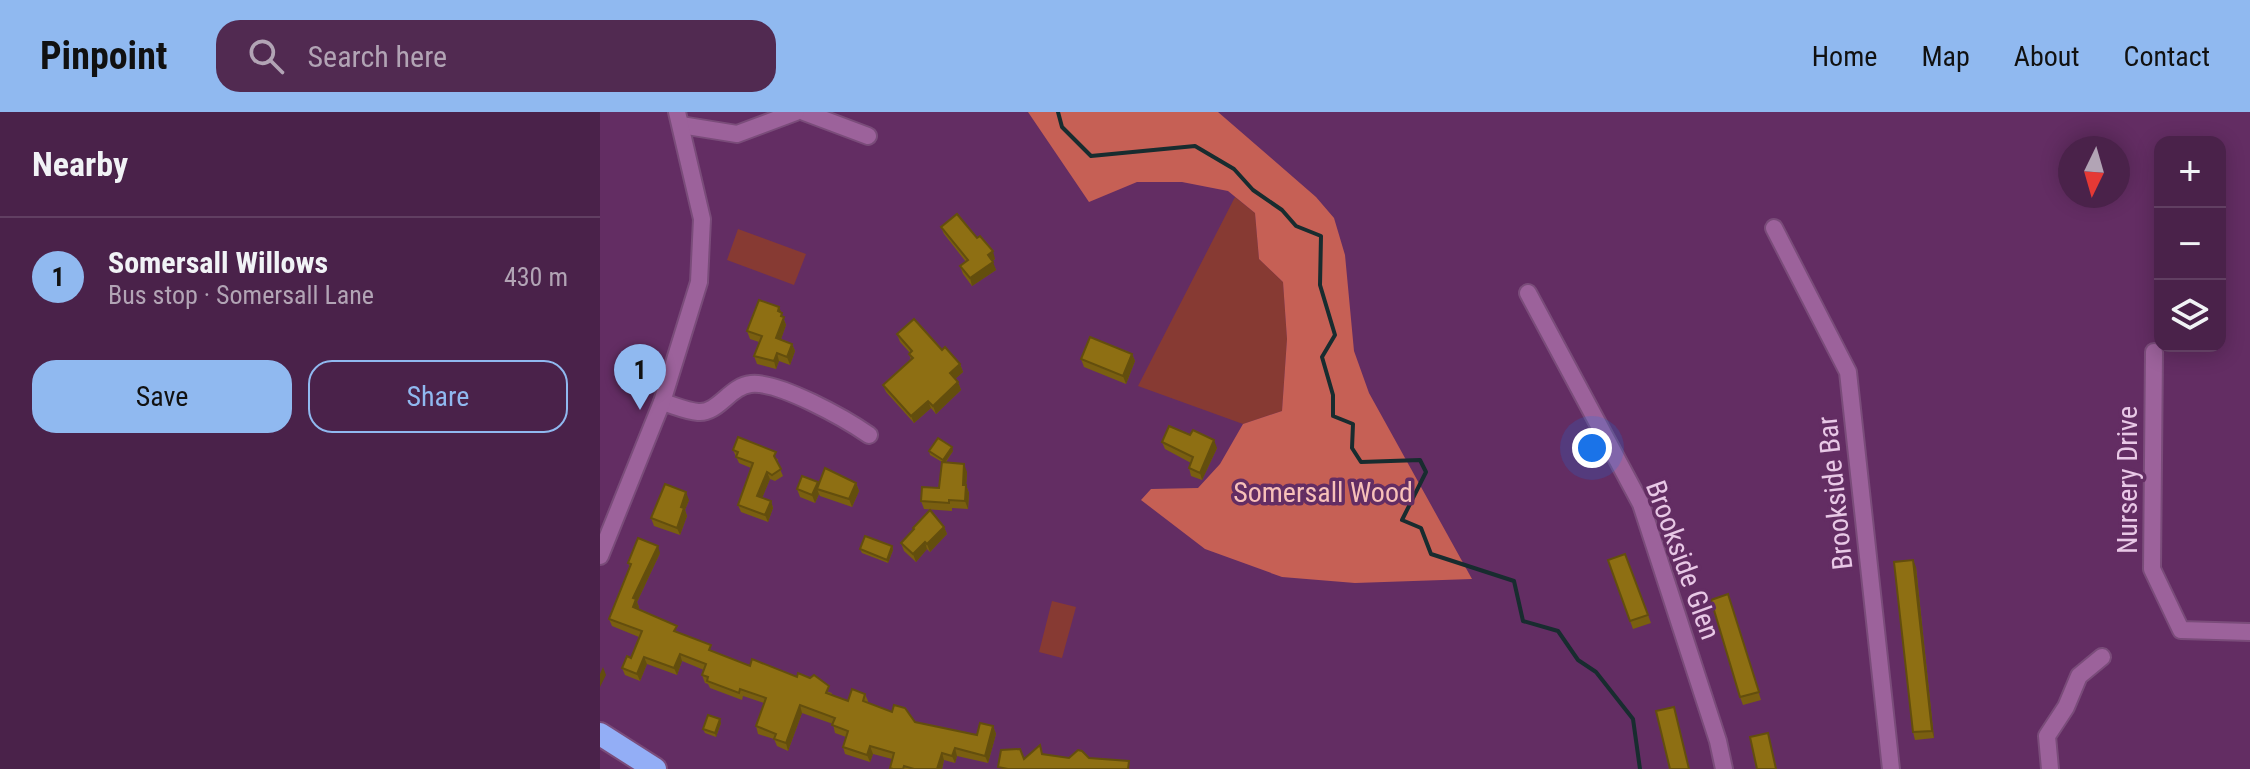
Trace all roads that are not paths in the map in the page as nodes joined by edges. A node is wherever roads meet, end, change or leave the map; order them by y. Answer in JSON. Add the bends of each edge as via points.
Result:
{"nodes":[{"id":1,"x":796,"y":112,"type":"edge"},
{"id":2,"x":804,"y":112,"type":"edge"},
{"id":3,"x":679,"y":119,"type":"edge"},
{"id":4,"x":868,"y":136,"type":"dead end"},
{"id":5,"x":1774,"y":228,"type":"dead end"},
{"id":6,"x":1528,"y":293,"type":"dead end"},
{"id":7,"x":2154,"y":352,"type":"dead end"},
{"id":8,"x":662,"y":402,"type":"junction"},
{"id":9,"x":869,"y":435,"type":"dead end"},
{"id":10,"x":600,"y":556,"type":"edge"},
{"id":11,"x":2250,"y":632,"type":"edge"},
{"id":12,"x":2102,"y":657,"type":"dead end"},
{"id":13,"x":600,"y":734,"type":"edge"},
{"id":14,"x":655,"y":769,"type":"edge"},
{"id":15,"x":1724,"y":769,"type":"edge"},
{"id":16,"x":1891,"y":769,"type":"edge"},
{"id":17,"x":2050,"y":769,"type":"edge"}],
"edges":[{"from":1,"to":3,"type":"street","via":[[737,134]]},
{"from":2,"to":4,"type":"street"},
{"from":3,"to":8,"type":"street","via":[[702,219],[699,282]]},
{"from":5,"to":16,"type":"street","name":"Brookside Bar","via":[[1848,372]]},
{"from":6,"to":15,"type":"street","name":"Brookside Glen","via":[[1641,504]]},
{"from":7,"to":11,"type":"street","name":"Nursery Drive","via":[[2152,569],[2181,630]]},
{"from":8,"to":9,"type":"street","via":[[701,413],[739,388],[758,384],[845,418]]},
{"from":8,"to":10,"type":"street"},
{"from":12,"to":17,"type":"street","via":[[2079,676],[2047,736]]},
{"from":13,"to":14,"type":"highway"}]}
